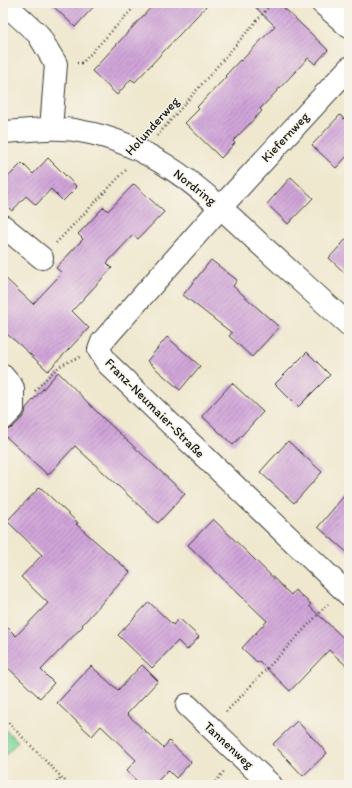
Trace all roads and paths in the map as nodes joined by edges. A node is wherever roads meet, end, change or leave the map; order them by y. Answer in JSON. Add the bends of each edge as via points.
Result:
{"nodes":[{"id":1,"x":4,"y":3,"type":"edge"},
{"id":2,"x":138,"y":3,"type":"edge"},
{"id":3,"x":272,"y":3,"type":"edge"},
{"id":4,"x":322,"y":3,"type":"edge"},
{"id":5,"x":349,"y":27,"type":"edge"},
{"id":6,"x":56,"y":64,"type":"junction"},
{"id":7,"x":349,"y":68,"type":"edge"},
{"id":8,"x":50,"y":129,"type":"junction"},
{"id":9,"x":3,"y":132,"type":"edge"},
{"id":10,"x":144,"y":151,"type":"junction"},
{"id":11,"x":221,"y":207,"type":"junction"},
{"id":12,"x":3,"y":226,"type":"edge"},
{"id":13,"x":42,"y":258,"type":"joint"},
{"id":14,"x":349,"y":325,"type":"edge"},
{"id":15,"x":99,"y":350,"type":"junction"},
{"id":16,"x":3,"y":376,"type":"edge"},
{"id":17,"x":8,"y":414,"type":"edge"},
{"id":18,"x":339,"y":599,"type":"edge"},
{"id":19,"x":187,"y":705,"type":"dead end"},
{"id":20,"x":3,"y":717,"type":"edge"},
{"id":21,"x":211,"y":729,"type":"junction"},
{"id":22,"x":61,"y":777,"type":"junction"},
{"id":23,"x":54,"y":785,"type":"edge"},
{"id":24,"x":69,"y":785,"type":"edge"},
{"id":25,"x":271,"y":785,"type":"edge"}],
"edges":[{"from":1,"to":6,"type":"street","via":[[38,34]]},
{"from":2,"to":6,"type":"path","via":[[82,63]]},
{"from":3,"to":10,"type":"path","name":"Holunderweg"},
{"from":4,"to":5,"type":"street"},
{"from":6,"to":8,"type":"street"},
{"from":7,"to":11,"type":"street","name":"Kiefernweg"},
{"from":8,"to":9,"type":"street","name":"Nordring"},
{"from":8,"to":10,"type":"street","name":"Nordring","via":[[78,130]]},
{"from":10,"to":11,"type":"street","name":"Nordring","via":[[186,178]]},
{"from":10,"to":13,"type":"path","name":"Holunderweg"},
{"from":11,"to":14,"type":"street","name":"Nordring"},
{"from":11,"to":15,"type":"street","name":"Franz-Neumaier-Straße","via":[[102,342]]},
{"from":12,"to":13,"type":"street"},
{"from":15,"to":17,"type":"path","via":[[67,362],[53,371],[26,401]]},
{"from":15,"to":18,"type":"street","name":"Franz-Neumaier-Straße","via":[[107,363]]},
{"from":16,"to":17,"type":"street","via":[[13,388]]},
{"from":18,"to":21,"type":"path"},
{"from":19,"to":21,"type":"street","name":"Tannenweg"},
{"from":20,"to":22,"type":"path"},
{"from":21,"to":25,"type":"street","name":"Tannenweg"},
{"from":22,"to":23,"type":"path"},
{"from":22,"to":24,"type":"path"}]}
